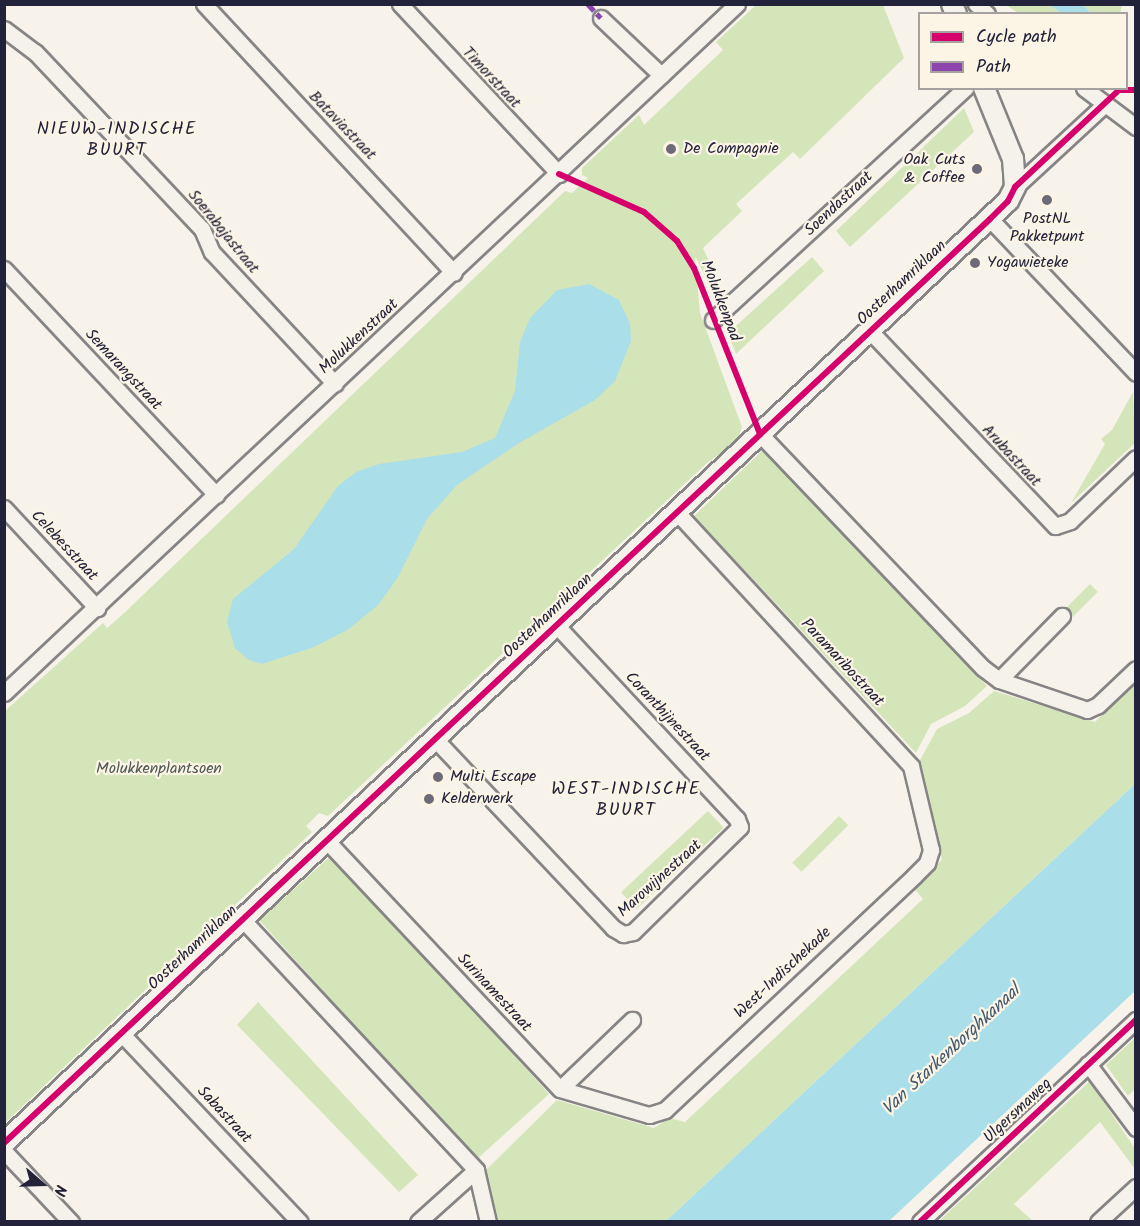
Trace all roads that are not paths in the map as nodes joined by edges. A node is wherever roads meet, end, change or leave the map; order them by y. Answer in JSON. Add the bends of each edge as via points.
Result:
{"nodes":[{"id":1,"x":204,"y":4,"type":"edge"},
{"id":2,"x":400,"y":4,"type":"edge"},
{"id":3,"x":737,"y":4,"type":"edge"},
{"id":4,"x":601,"y":18,"type":"dead end"},
{"id":5,"x":4,"y":29,"type":"edge"},
{"id":6,"x":661,"y":75,"type":"junction"},
{"id":7,"x":963,"y":90,"type":"edge"},
{"id":8,"x":985,"y":90,"type":"edge"},
{"id":9,"x":1086,"y":90,"type":"edge"},
{"id":10,"x":1104,"y":104,"type":"junction"},
{"id":11,"x":1136,"y":128,"type":"edge"},
{"id":12,"x":559,"y":174,"type":"junction"},
{"id":13,"x":1015,"y":187,"type":"junction"},
{"id":14,"x":990,"y":219,"type":"junction"},
{"id":15,"x":4,"y":270,"type":"edge"},
{"id":16,"x":454,"y":273,"type":"junction"},
{"id":17,"x":713,"y":320,"type":"dead end"},
{"id":18,"x":870,"y":331,"type":"junction"},
{"id":19,"x":1136,"y":373,"type":"edge"},
{"id":20,"x":335,"y":384,"type":"junction"},
{"id":21,"x":760,"y":434,"type":"junction"},
{"id":22,"x":1136,"y":458,"type":"edge"},
{"id":23,"x":216,"y":495,"type":"junction"},
{"id":24,"x":4,"y":508,"type":"edge"},
{"id":25,"x":677,"y":512,"type":"junction"},
{"id":26,"x":97,"y":608,"type":"junction"},
{"id":27,"x":1062,"y":616,"type":"dead end"},
{"id":28,"x":557,"y":626,"type":"junction"},
{"id":29,"x":1136,"y":669,"type":"edge"},
{"id":30,"x":999,"y":680,"type":"junction"},
{"id":31,"x":4,"y":693,"type":"edge"},
{"id":32,"x":435,"y":739,"type":"junction"},
{"id":33,"x":734,"y":835,"type":"joint"},
{"id":34,"x":327,"y":841,"type":"junction"},
{"id":35,"x":927,"y":863,"type":"joint"},
{"id":36,"x":243,"y":920,"type":"junction"},
{"id":37,"x":632,"y":1020,"type":"dead end"},
{"id":38,"x":1136,"y":1020,"type":"edge"},
{"id":39,"x":121,"y":1033,"type":"junction"},
{"id":40,"x":1088,"y":1064,"type":"junction"},
{"id":41,"x":560,"y":1089,"type":"junction"},
{"id":42,"x":1136,"y":1128,"type":"edge"},
{"id":43,"x":4,"y":1143,"type":"edge"},
{"id":44,"x":4,"y":1151,"type":"edge"},
{"id":45,"x":476,"y":1170,"type":"junction"},
{"id":46,"x":1136,"y":1187,"type":"edge"},
{"id":47,"x":71,"y":1221,"type":"edge"},
{"id":48,"x":300,"y":1221,"type":"edge"},
{"id":49,"x":417,"y":1221,"type":"edge"},
{"id":50,"x":488,"y":1221,"type":"edge"},
{"id":51,"x":920,"y":1221,"type":"edge"},
{"id":52,"x":1098,"y":1221,"type":"edge"}],
"edges":[{"from":1,"to":16,"type":"street","name":"Bataviastraat"},
{"from":2,"to":12,"type":"street","name":"Timorstraat"},
{"from":3,"to":6,"type":"street","name":"Molukkenstraat"},
{"from":4,"to":6,"type":"street"},
{"from":5,"to":20,"type":"street","name":"Soerabajastraat","via":[[35,52],[202,229],[212,252]]},
{"from":6,"to":12,"type":"street","name":"Molukkenstraat"},
{"from":7,"to":17,"type":"street","name":"Soendastraat"},
{"from":8,"to":13,"type":"street","via":[[1013,159]]},
{"from":9,"to":10,"type":"street"},
{"from":10,"to":11,"type":"street"},
{"from":10,"to":13,"type":"street","name":"Oosterhamriklaan"},
{"from":12,"to":16,"type":"street","name":"Molukkenstraat"},
{"from":13,"to":14,"type":"street","name":"Oosterhamriklaan","via":[[1008,201]]},
{"from":14,"to":18,"type":"street","name":"Oosterhamriklaan"},
{"from":14,"to":19,"type":"street"},
{"from":15,"to":23,"type":"street","name":"Semarangstraat"},
{"from":16,"to":20,"type":"street","name":"Molukkenstraat"},
{"from":18,"to":21,"type":"street","name":"Oosterhamriklaan"},
{"from":18,"to":22,"type":"street","name":"Arubastraat","via":[[1055,526],[1070,521]]},
{"from":20,"to":23,"type":"street","name":"Molukkenstraat"},
{"from":21,"to":25,"type":"street","name":"Oosterhamriklaan"},
{"from":21,"to":30,"type":"street","via":[[983,668]]},
{"from":23,"to":26,"type":"street","name":"Molukkenstraat"},
{"from":24,"to":26,"type":"street","name":"Celebesstraat"},
{"from":25,"to":28,"type":"street","name":"Oosterhamriklaan"},
{"from":25,"to":35,"type":"street","name":"Paramaribostraat","via":[[901,751],[911,766],[932,850]]},
{"from":26,"to":31,"type":"street","name":"Molukkenstraat"},
{"from":27,"to":30,"type":"street"},
{"from":28,"to":32,"type":"street","name":"Oosterhamriklaan"},
{"from":28,"to":33,"type":"street","name":"Coranthijnestraat","via":[[737,819],[740,827]]},
{"from":29,"to":30,"type":"street","via":[[1098,705],[1087,710]]},
{"from":32,"to":33,"type":"street","name":"Marowijnestraat","via":[[613,928],[623,933],[633,932]]},
{"from":32,"to":34,"type":"street","name":"Oosterhamriklaan"},
{"from":34,"to":36,"type":"street","name":"Oosterhamriklaan"},
{"from":34,"to":41,"type":"street","name":"Surinamestraat"},
{"from":35,"to":41,"type":"street","name":"West-Indischekade","via":[[665,1110],[649,1115]]},
{"from":36,"to":39,"type":"street","name":"Oosterhamriklaan"},
{"from":36,"to":45,"type":"street"},
{"from":37,"to":41,"type":"street"},
{"from":38,"to":40,"type":"street","name":"Ulgersmaweg"},
{"from":39,"to":43,"type":"street","name":"Oosterhamriklaan"},
{"from":39,"to":48,"type":"street","name":"Sabastraat"},
{"from":40,"to":42,"type":"street"},
{"from":40,"to":51,"type":"street","name":"Ulgersmaweg"},
{"from":44,"to":47,"type":"street"},
{"from":45,"to":49,"type":"street"},
{"from":45,"to":50,"type":"street"},
{"from":46,"to":52,"type":"street"}]}
